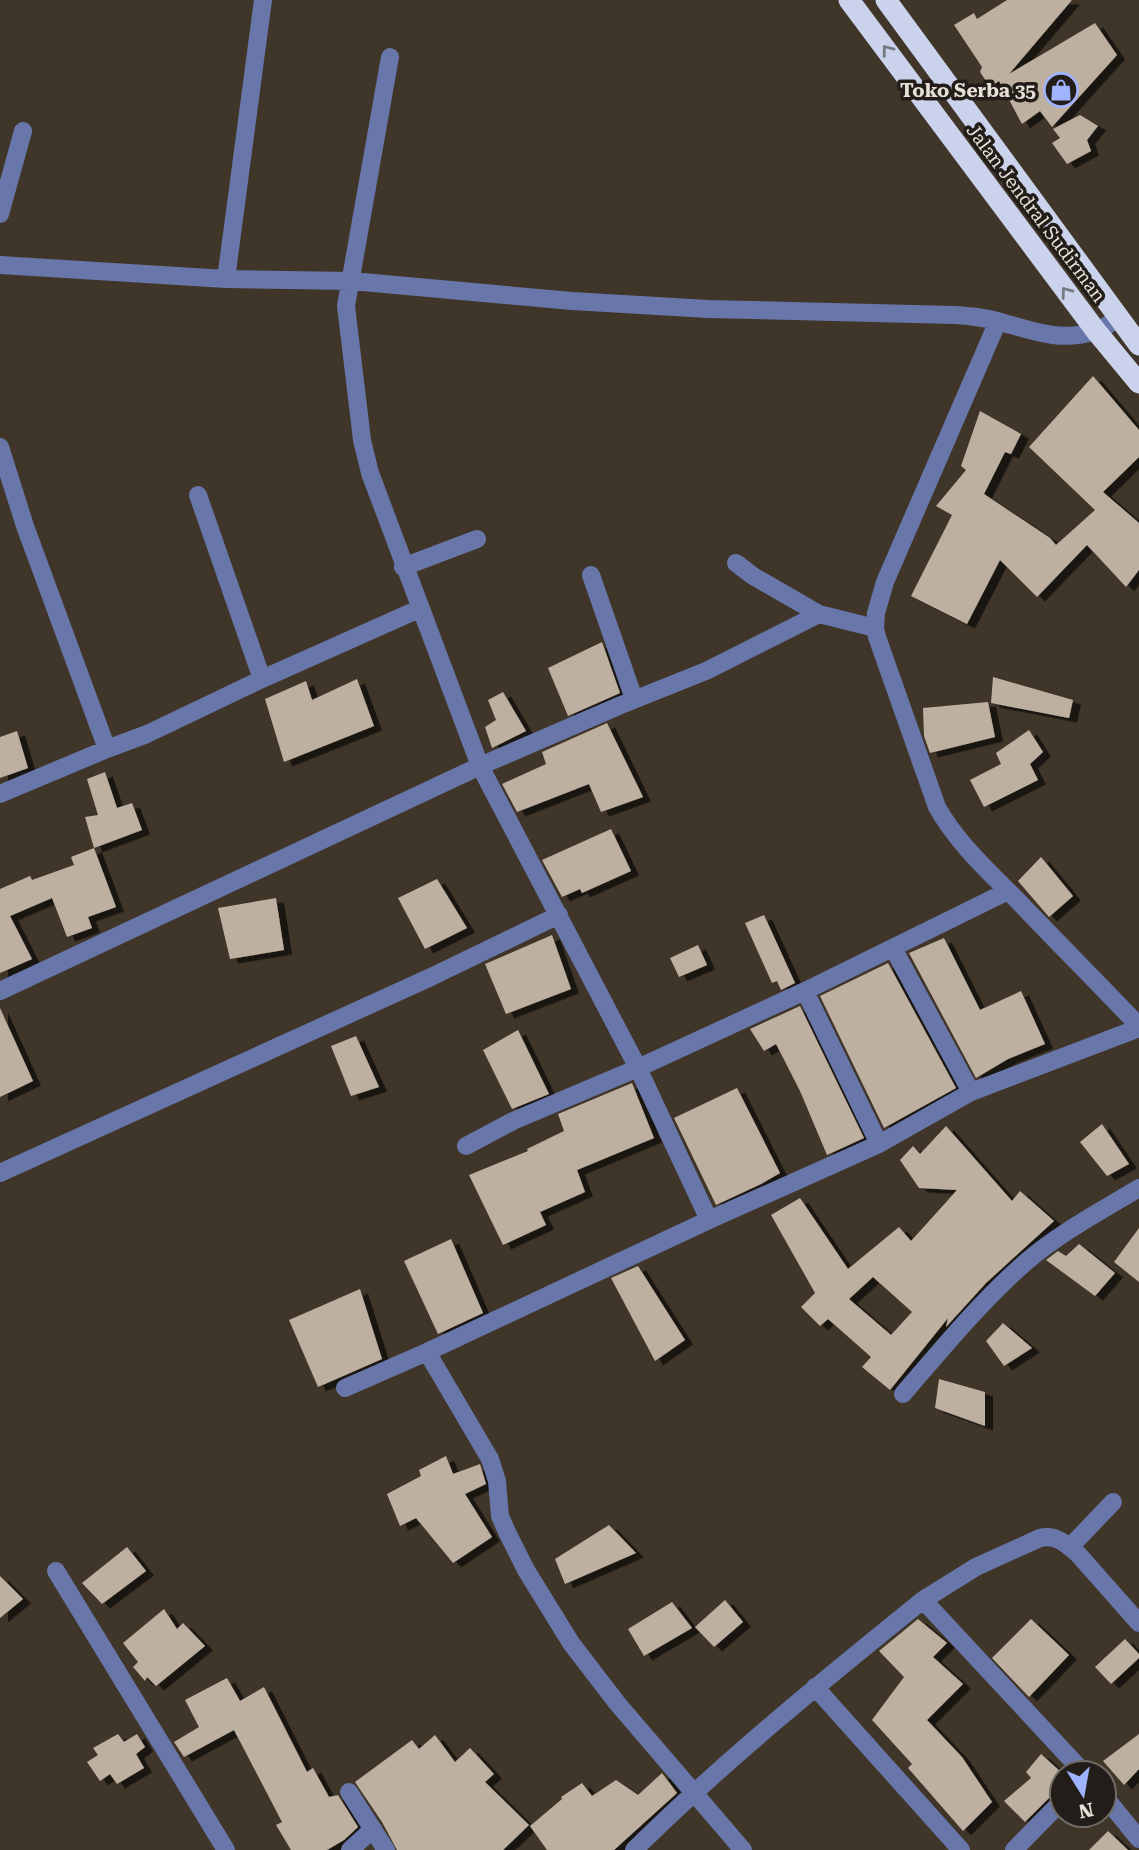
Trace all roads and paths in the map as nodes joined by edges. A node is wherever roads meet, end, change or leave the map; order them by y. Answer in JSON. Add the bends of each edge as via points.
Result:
{"nodes":[{"id":1,"x":263,"y":0,"type":"edge"},
{"id":2,"x":849,"y":0,"type":"edge"},
{"id":3,"x":886,"y":0,"type":"edge"},
{"id":4,"x":390,"y":57,"type":"dead end"},
{"id":5,"x":23,"y":131,"type":"dead end"},
{"id":6,"x":0,"y":214,"type":"edge"},
{"id":7,"x":0,"y":265,"type":"edge"},
{"id":8,"x":226,"y":279,"type":"junction"},
{"id":9,"x":352,"y":281,"type":"junction"},
{"id":10,"x":1119,"y":318,"type":"junction"},
{"id":11,"x":998,"y":321,"type":"junction"},
{"id":12,"x":1096,"y":331,"type":"junction"},
{"id":13,"x":1139,"y":345,"type":"edge"},
{"id":14,"x":1137,"y":376,"type":"edge"},
{"id":15,"x":0,"y":447,"type":"edge"},
{"id":16,"x":198,"y":495,"type":"dead end"},
{"id":17,"x":477,"y":539,"type":"dead end"},
{"id":18,"x":736,"y":563,"type":"dead end"},
{"id":19,"x":403,"y":567,"type":"junction"},
{"id":20,"x":591,"y":575,"type":"dead end"},
{"id":21,"x":419,"y":609,"type":"junction"},
{"id":22,"x":819,"y":614,"type":"junction"},
{"id":23,"x":875,"y":628,"type":"junction"},
{"id":24,"x":262,"y":679,"type":"junction"},
{"id":25,"x":635,"y":699,"type":"junction"},
{"id":26,"x":107,"y":749,"type":"junction"},
{"id":27,"x":480,"y":766,"type":"junction"},
{"id":28,"x":0,"y":794,"type":"edge"},
{"id":29,"x":1008,"y":891,"type":"junction"},
{"id":30,"x":559,"y":915,"type":"junction"},
{"id":31,"x":893,"y":948,"type":"junction"},
{"id":32,"x":0,"y":990,"type":"edge"},
{"id":33,"x":805,"y":991,"type":"junction"},
{"id":34,"x":1139,"y":1027,"type":"edge"},
{"id":35,"x":638,"y":1068,"type":"junction"},
{"id":36,"x":971,"y":1092,"type":"junction"},
{"id":37,"x":878,"y":1144,"type":"junction"},
{"id":38,"x":466,"y":1146,"type":"dead end"},
{"id":39,"x":0,"y":1173,"type":"edge"},
{"id":40,"x":1139,"y":1188,"type":"edge"},
{"id":41,"x":709,"y":1220,"type":"junction"},
{"id":42,"x":427,"y":1352,"type":"junction"},
{"id":43,"x":345,"y":1388,"type":"dead end"},
{"id":44,"x":903,"y":1394,"type":"dead end"},
{"id":45,"x":1113,"y":1502,"type":"dead end"},
{"id":46,"x":1070,"y":1547,"type":"junction"},
{"id":47,"x":56,"y":1571,"type":"dead end"},
{"id":48,"x":923,"y":1600,"type":"junction"},
{"id":49,"x":1139,"y":1623,"type":"edge"},
{"id":50,"x":815,"y":1687,"type":"junction"},
{"id":51,"x":1071,"y":1759,"type":"edge"},
{"id":52,"x":349,"y":1792,"type":"dead end"},
{"id":53,"x":692,"y":1793,"type":"junction"},
{"id":54,"x":1118,"y":1814,"type":"edge"},
{"id":55,"x":1048,"y":1815,"type":"edge"},
{"id":56,"x":373,"y":1829,"type":"junction"},
{"id":57,"x":1139,"y":1839,"type":"edge"},
{"id":58,"x":226,"y":1850,"type":"edge"},
{"id":59,"x":350,"y":1850,"type":"edge"},
{"id":60,"x":386,"y":1850,"type":"edge"},
{"id":61,"x":634,"y":1850,"type":"edge"},
{"id":62,"x":743,"y":1850,"type":"edge"},
{"id":63,"x":961,"y":1850,"type":"edge"},
{"id":64,"x":1014,"y":1850,"type":"edge"}],
"edges":[{"from":1,"to":8,"type":"street"},
{"from":12,"to":2,"type":"highway","name":"Jalan Jendral Sudirman","one_way":true},
{"from":3,"to":10,"type":"highway","name":"Jalan Jendral Sudirman"},
{"from":4,"to":9,"type":"street"},
{"from":5,"to":6,"type":"street"},
{"from":7,"to":8,"type":"street"},
{"from":8,"to":9,"type":"street"},
{"from":9,"to":11,"type":"street","via":[[586,302],[954,315]]},
{"from":9,"to":19,"type":"street","via":[[346,316],[363,448]]},
{"from":10,"to":12,"type":"street"},
{"from":10,"to":13,"type":"highway","name":"Jalan Jendral Sudirman"},
{"from":11,"to":12,"type":"street","via":[[1056,336]]},
{"from":11,"to":23,"type":"street","via":[[885,582]]},
{"from":12,"to":14,"type":"highway","name":"Jalan Jendral Sudirman"},
{"from":15,"to":26,"type":"street"},
{"from":16,"to":24,"type":"street"},
{"from":17,"to":19,"type":"street"},
{"from":18,"to":22,"type":"street"},
{"from":19,"to":21,"type":"street"},
{"from":20,"to":25,"type":"street"},
{"from":21,"to":24,"type":"street"},
{"from":21,"to":27,"type":"street"},
{"from":22,"to":23,"type":"street"},
{"from":22,"to":25,"type":"street","via":[[706,671]]},
{"from":23,"to":29,"type":"street","via":[[937,807],[956,836]]},
{"from":24,"to":26,"type":"street"},
{"from":25,"to":27,"type":"street"},
{"from":26,"to":28,"type":"street"},
{"from":27,"to":30,"type":"street"},
{"from":27,"to":32,"type":"street"},
{"from":29,"to":31,"type":"street"},
{"from":29,"to":34,"type":"street"},
{"from":30,"to":35,"type":"street"},
{"from":30,"to":39,"type":"street"},
{"from":31,"to":33,"type":"street"},
{"from":31,"to":36,"type":"street"},
{"from":33,"to":35,"type":"street"},
{"from":33,"to":37,"type":"street"},
{"from":34,"to":36,"type":"street"},
{"from":35,"to":38,"type":"street"},
{"from":35,"to":41,"type":"street"},
{"from":36,"to":37,"type":"street"},
{"from":37,"to":41,"type":"street"},
{"from":40,"to":44,"type":"street","via":[[1029,1260]]},
{"from":41,"to":42,"type":"street"},
{"from":42,"to":43,"type":"street"},
{"from":42,"to":53,"type":"street","via":[[490,1459],[500,1516],[526,1570],[571,1643]]},
{"from":45,"to":46,"type":"street"},
{"from":46,"to":48,"type":"street","via":[[1055,1538],[1040,1538],[976,1567]]},
{"from":46,"to":49,"type":"street"},
{"from":47,"to":58,"type":"street"},
{"from":48,"to":50,"type":"street"},
{"from":48,"to":51,"type":"street"},
{"from":50,"to":53,"type":"street"},
{"from":50,"to":63,"type":"street"},
{"from":52,"to":56,"type":"street"},
{"from":53,"to":61,"type":"street"},
{"from":53,"to":62,"type":"street"},
{"from":54,"to":57,"type":"street"},
{"from":55,"to":64,"type":"street"},
{"from":56,"to":59,"type":"street"},
{"from":56,"to":60,"type":"street"}]}
